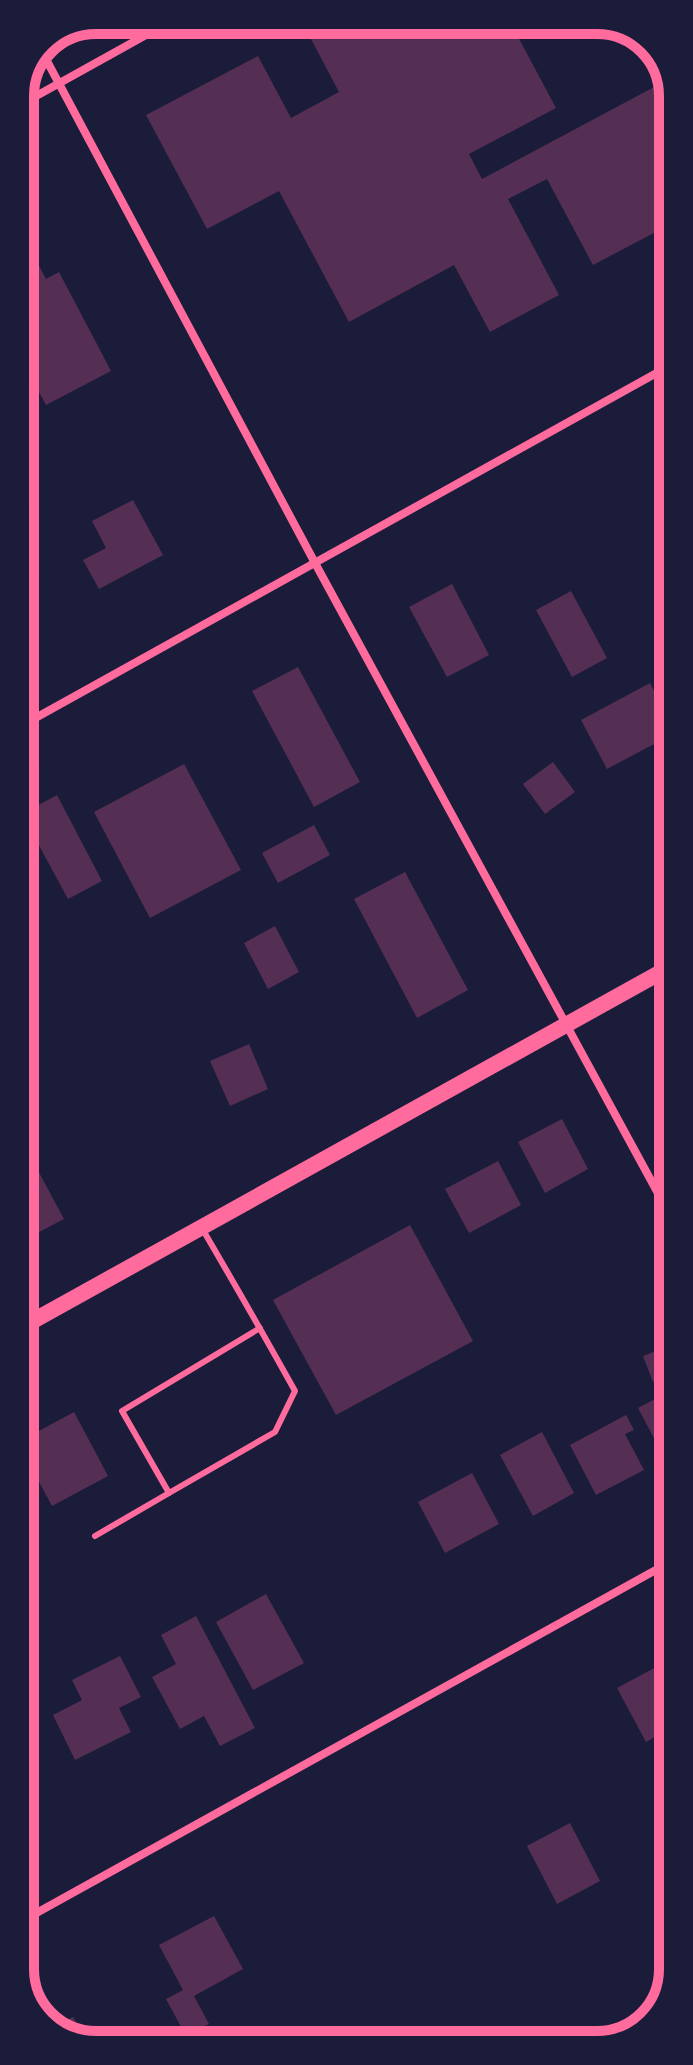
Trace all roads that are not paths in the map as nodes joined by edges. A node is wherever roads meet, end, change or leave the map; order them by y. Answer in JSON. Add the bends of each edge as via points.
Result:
{"nodes":[{"id":1,"x":148,"y":34,"type":"edge"},
{"id":2,"x":46,"y":60,"type":"edge"},
{"id":3,"x":59,"y":83,"type":"junction"},
{"id":4,"x":34,"y":97,"type":"edge"},
{"id":5,"x":659,"y":372,"type":"edge"},
{"id":6,"x":315,"y":563,"type":"junction"},
{"id":7,"x":34,"y":719,"type":"edge"},
{"id":8,"x":659,"y":973,"type":"edge"},
{"id":9,"x":566,"y":1025,"type":"junction"},
{"id":10,"x":659,"y":1195,"type":"edge"},
{"id":11,"x":201,"y":1227,"type":"junction"},
{"id":12,"x":34,"y":1320,"type":"edge"},
{"id":13,"x":260,"y":1328,"type":"junction"},
{"id":14,"x":169,"y":1493,"type":"junction"},
{"id":15,"x":95,"y":1536,"type":"dead end"},
{"id":16,"x":659,"y":1568,"type":"edge"},
{"id":17,"x":34,"y":1914,"type":"edge"}],
"edges":[{"from":1,"to":3,"type":"street"},
{"from":2,"to":3,"type":"street"},
{"from":3,"to":4,"type":"street"},
{"from":3,"to":6,"type":"street"},
{"from":5,"to":6,"type":"street"},
{"from":6,"to":7,"type":"street"},
{"from":6,"to":9,"type":"street"},
{"from":8,"to":9,"type":"main road"},
{"from":9,"to":10,"type":"street"},
{"from":9,"to":11,"type":"main road"},
{"from":11,"to":12,"type":"main road"},
{"from":11,"to":13,"type":"lane"},
{"from":13,"to":14,"type":"lane","via":[[295,1391],[275,1432]]},
{"from":13,"to":14,"type":"lane","via":[[122,1411]]},
{"from":14,"to":15,"type":"lane"},
{"from":16,"to":17,"type":"street"}]}
